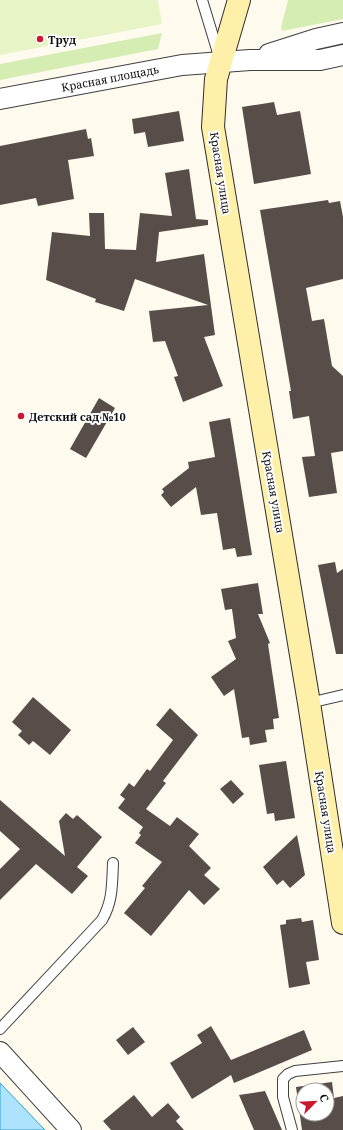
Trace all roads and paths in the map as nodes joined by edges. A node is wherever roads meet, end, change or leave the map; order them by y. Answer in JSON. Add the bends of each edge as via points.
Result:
{"nodes":[{"id":1,"x":202,"y":0,"type":"edge"},
{"id":2,"x":240,"y":0,"type":"edge"},
{"id":3,"x":343,"y":33,"type":"edge"},
{"id":4,"x":343,"y":55,"type":"edge"},
{"id":5,"x":250,"y":60,"type":"junction"},
{"id":6,"x":221,"y":62,"type":"junction"},
{"id":7,"x":0,"y":99,"type":"edge"},
{"id":8,"x":343,"y":695,"type":"edge"},
{"id":9,"x":309,"y":703,"type":"junction"},
{"id":10,"x":113,"y":863,"type":"dead end"},
{"id":11,"x":343,"y":924,"type":"edge"},
{"id":12,"x":0,"y":1029,"type":"edge"},
{"id":13,"x":0,"y":1052,"type":"edge"},
{"id":14,"x":343,"y":1066,"type":"edge"},
{"id":15,"x":71,"y":1130,"type":"edge"},
{"id":16,"x":292,"y":1130,"type":"edge"}],
"edges":[{"from":1,"to":6,"type":"lane"},
{"from":2,"to":6,"type":"main road"},
{"from":3,"to":5,"type":"street","name":"Красная площадь"},
{"from":4,"to":5,"type":"street","name":"Красная площадь","via":[[320,60]]},
{"from":5,"to":6,"type":"street","name":"Красная площадь"},
{"from":6,"to":7,"type":"street","name":"Красная площадь","via":[[182,65]]},
{"from":6,"to":9,"type":"main road","name":"Красная улица","via":[[214,94],[215,145]]},
{"from":8,"to":9,"type":"lane"},
{"from":9,"to":11,"type":"main road","name":"Красная улица"},
{"from":10,"to":12,"type":"lane","via":[[112,895],[109,908],[102,920]]},
{"from":13,"to":15,"type":"street"},
{"from":14,"to":16,"type":"lane","via":[[295,1071],[284,1079],[283,1097]]}]}
